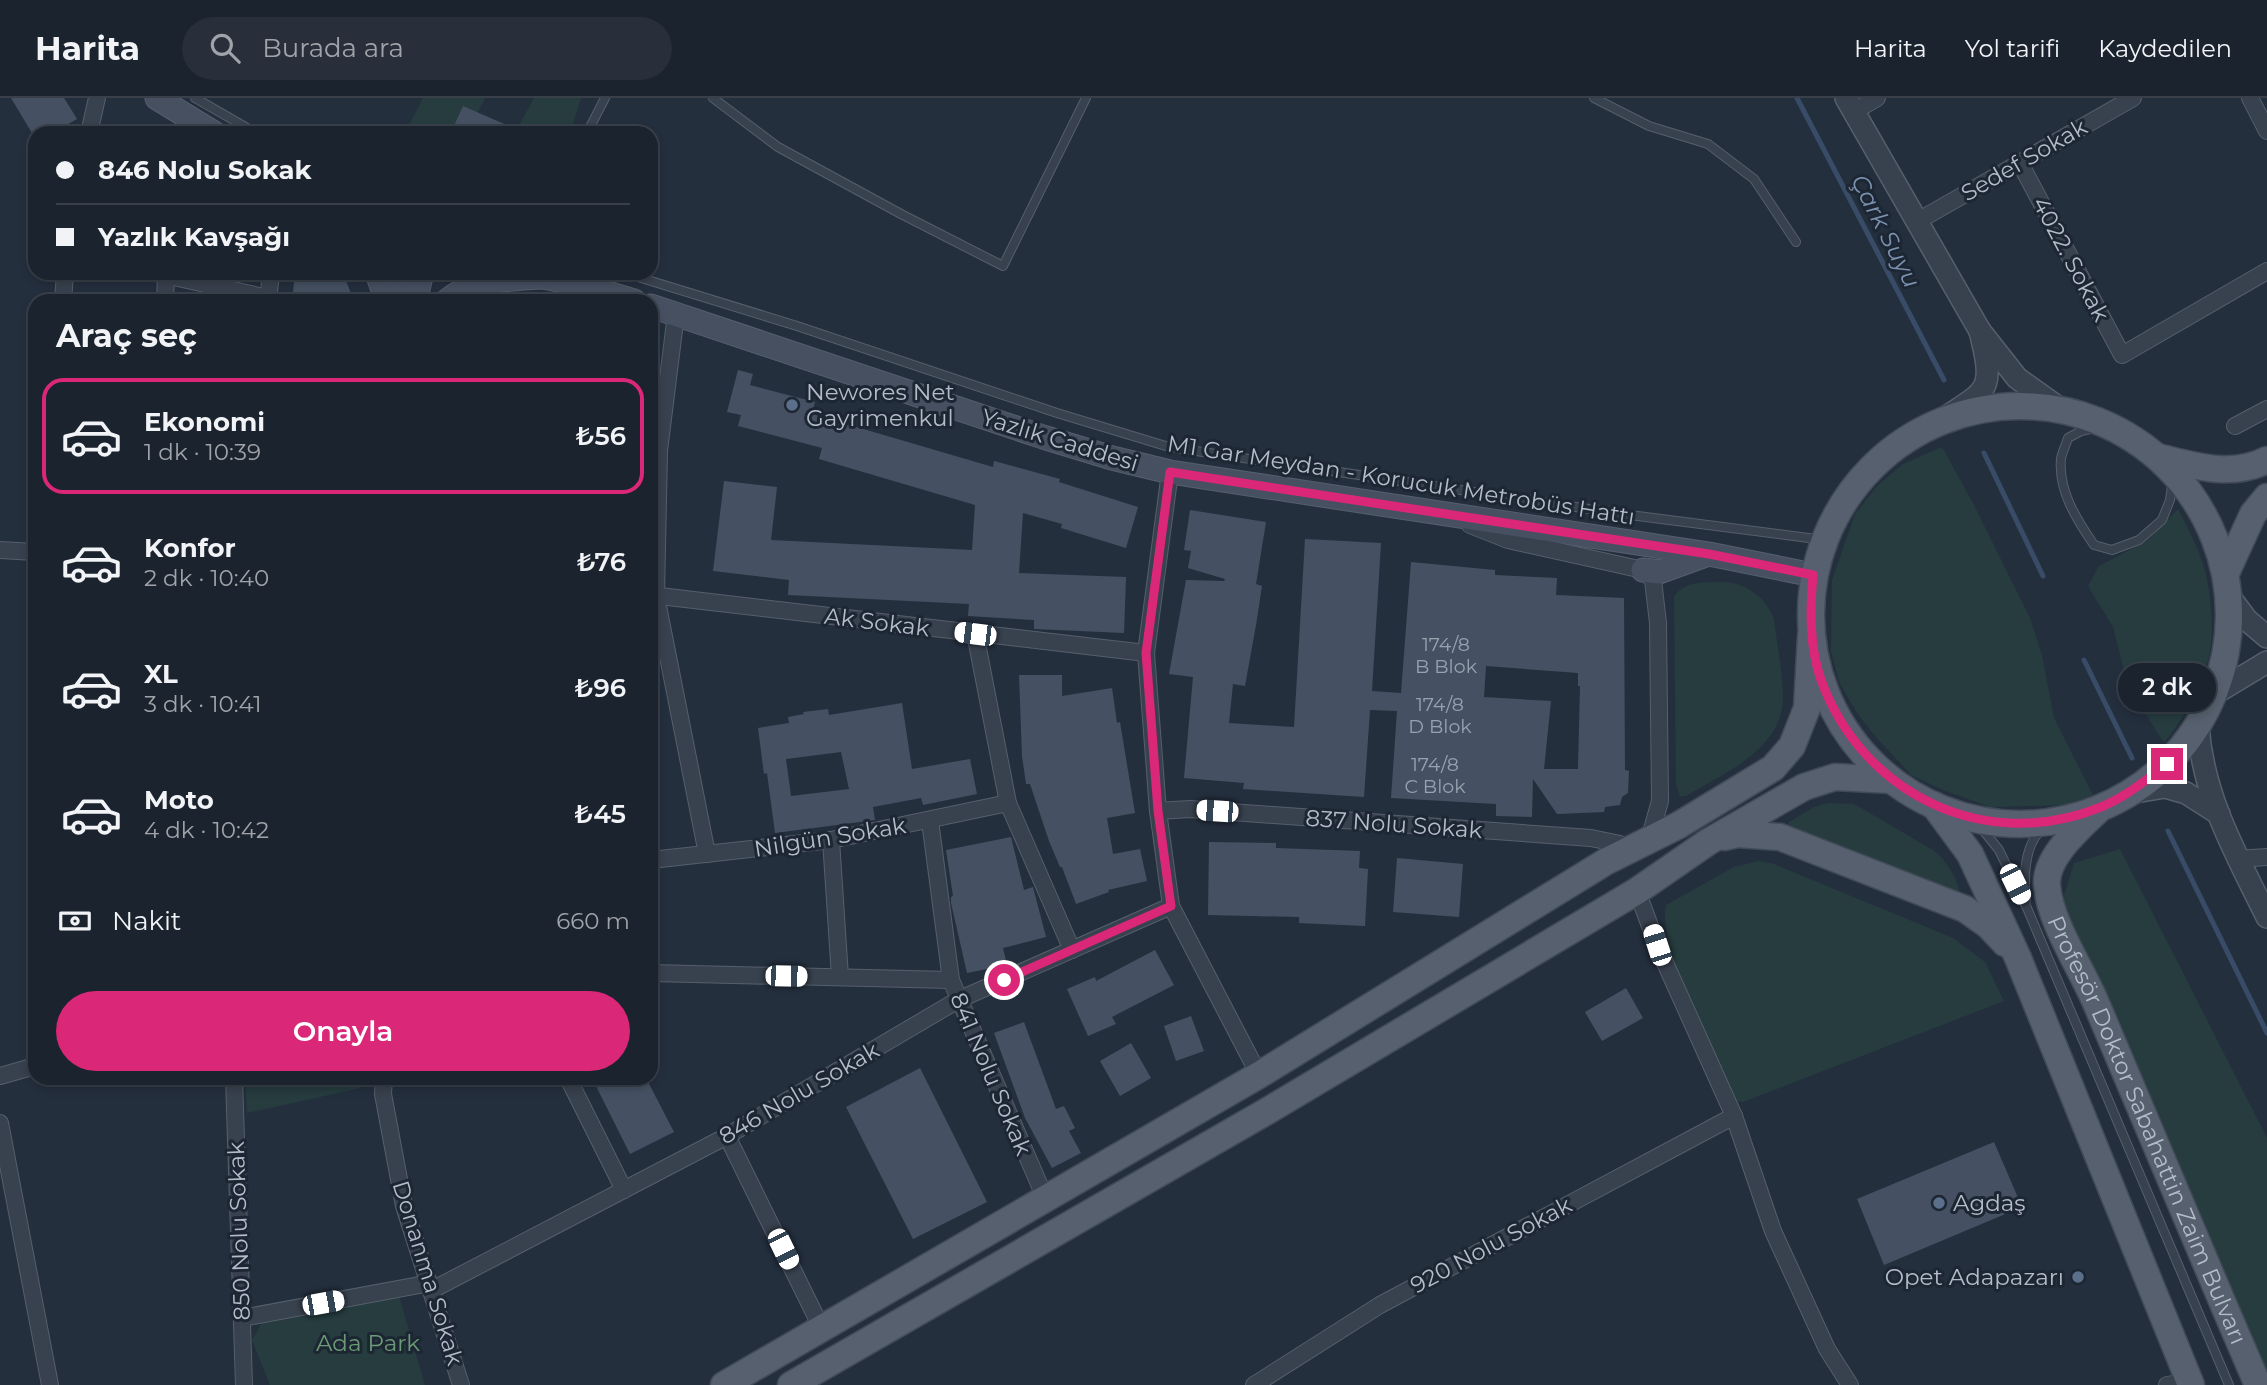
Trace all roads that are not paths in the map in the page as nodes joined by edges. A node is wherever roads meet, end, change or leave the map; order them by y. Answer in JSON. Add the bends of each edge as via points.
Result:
{"nodes":[{"id":1,"x":97,"y":98,"type":"edge"},
{"id":2,"x":157,"y":98,"type":"edge"},
{"id":3,"x":195,"y":98,"type":"edge"},
{"id":4,"x":604,"y":98,"type":"edge"},
{"id":5,"x":713,"y":98,"type":"edge"},
{"id":6,"x":1086,"y":98,"type":"edge"},
{"id":7,"x":1594,"y":98,"type":"edge"},
{"id":8,"x":1877,"y":98,"type":"edge"},
{"id":9,"x":2133,"y":98,"type":"edge"},
{"id":10,"x":2250,"y":98,"type":"edge"},
{"id":11,"x":1849,"y":105,"type":"edge"},
{"id":12,"x":91,"y":126,"type":"edge"},
{"id":13,"x":203,"y":126,"type":"edge"},
{"id":14,"x":244,"y":126,"type":"edge"},
{"id":15,"x":590,"y":126,"type":"edge"},
{"id":16,"x":2267,"y":131,"type":"edge"},
{"id":17,"x":2020,"y":163,"type":"junction"},
{"id":18,"x":1916,"y":222,"type":"junction"},
{"id":19,"x":1796,"y":242,"type":"dead end"},
{"id":20,"x":2267,"y":271,"type":"edge"},
{"id":21,"x":187,"y":280,"type":"edge"},
{"id":22,"x":502,"y":280,"type":"edge"},
{"id":23,"x":558,"y":280,"type":"edge"},
{"id":24,"x":648,"y":280,"type":"edge"},
{"id":25,"x":247,"y":294,"type":"edge"},
{"id":26,"x":460,"y":294,"type":"edge"},
{"id":27,"x":611,"y":294,"type":"edge"},
{"id":28,"x":658,"y":308,"type":"edge"},
{"id":29,"x":676,"y":314,"type":"junction"},
{"id":30,"x":1980,"y":331,"type":"junction"},
{"id":31,"x":2059,"y":408,"type":"junction"},
{"id":32,"x":2267,"y":409,"type":"edge"},
{"id":33,"x":1937,"y":423,"type":"junction"},
{"id":34,"x":2108,"y":425,"type":"junction"},
{"id":35,"x":2235,"y":426,"type":"dead end"},
{"id":36,"x":2267,"y":460,"type":"edge"},
{"id":37,"x":2166,"y":464,"type":"junction"},
{"id":38,"x":1170,"y":472,"type":"junction"},
{"id":39,"x":658,"y":475,"type":"edge"},
{"id":40,"x":2267,"y":498,"type":"edge"},
{"id":41,"x":1448,"y":516,"type":"junction"},
{"id":42,"x":1824,"y":540,"type":"junction"},
{"id":43,"x":0,"y":550,"type":"edge"},
{"id":44,"x":28,"y":552,"type":"edge"},
{"id":45,"x":1709,"y":554,"type":"junction"},
{"id":46,"x":1643,"y":570,"type":"junction"},
{"id":47,"x":1813,"y":575,"type":"junction"},
{"id":48,"x":2228,"y":585,"type":"junction"},
{"id":49,"x":658,"y":597,"type":"edge"},
{"id":50,"x":658,"y":620,"type":"edge"},
{"id":51,"x":975,"y":634,"type":"junction"},
{"id":52,"x":1811,"y":636,"type":"junction"},
{"id":53,"x":2267,"y":637,"type":"edge"},
{"id":54,"x":1146,"y":653,"type":"junction"},
{"id":55,"x":2267,"y":662,"type":"edge"},
{"id":56,"x":2214,"y":694,"type":"junction"},
{"id":57,"x":2198,"y":726,"type":"junction"},
{"id":58,"x":1891,"y":780,"type":"junction"},
{"id":59,"x":2129,"y":793,"type":"junction"},
{"id":60,"x":1008,"y":803,"type":"junction"},
{"id":61,"x":1934,"y":805,"type":"junction"},
{"id":62,"x":2100,"y":807,"type":"junction"},
{"id":63,"x":1158,"y":811,"type":"junction"},
{"id":64,"x":2219,"y":814,"type":"junction"},
{"id":65,"x":1974,"y":819,"type":"junction"},
{"id":66,"x":2058,"y":820,"type":"junction"},
{"id":67,"x":930,"y":821,"type":"junction"},
{"id":68,"x":831,"y":840,"type":"junction"},
{"id":69,"x":1709,"y":842,"type":"junction"},
{"id":70,"x":1637,"y":846,"type":"junction"},
{"id":71,"x":707,"y":855,"type":"junction"},
{"id":72,"x":2267,"y":858,"type":"edge"},
{"id":73,"x":658,"y":859,"type":"edge"},
{"id":74,"x":2238,"y":859,"type":"junction"},
{"id":75,"x":1637,"y":891,"type":"junction"},
{"id":76,"x":1171,"y":906,"type":"junction"},
{"id":77,"x":2027,"y":908,"type":"junction"},
{"id":78,"x":2267,"y":917,"type":"edge"},
{"id":79,"x":1072,"y":950,"type":"junction"},
{"id":80,"x":2018,"y":958,"type":"junction"},
{"id":81,"x":658,"y":973,"type":"edge"},
{"id":82,"x":839,"y":977,"type":"junction"},
{"id":83,"x":951,"y":980,"type":"junction"},
{"id":84,"x":958,"y":1000,"type":"junction"},
{"id":85,"x":28,"y":1068,"type":"edge"},
{"id":86,"x":1259,"y":1075,"type":"junction"},
{"id":87,"x":0,"y":1076,"type":"edge"},
{"id":88,"x":234,"y":1085,"type":"edge"},
{"id":89,"x":384,"y":1085,"type":"edge"},
{"id":90,"x":572,"y":1085,"type":"edge"},
{"id":91,"x":1734,"y":1116,"type":"junction"},
{"id":92,"x":0,"y":1123,"type":"edge"},
{"id":93,"x":727,"y":1136,"type":"junction"},
{"id":94,"x":624,"y":1190,"type":"junction"},
{"id":95,"x":1046,"y":1200,"type":"junction"},
{"id":96,"x":431,"y":1287,"type":"junction"},
{"id":97,"x":242,"y":1318,"type":"junction"},
{"id":98,"x":822,"y":1329,"type":"junction"},
{"id":99,"x":2183,"y":1384,"type":"edge"},
{"id":100,"x":50,"y":1385,"type":"edge"},
{"id":101,"x":244,"y":1385,"type":"edge"},
{"id":102,"x":461,"y":1385,"type":"edge"},
{"id":103,"x":724,"y":1385,"type":"edge"},
{"id":104,"x":791,"y":1385,"type":"edge"},
{"id":105,"x":1254,"y":1385,"type":"edge"},
{"id":106,"x":1850,"y":1385,"type":"edge"},
{"id":107,"x":2229,"y":1385,"type":"edge"},
{"id":108,"x":2259,"y":1385,"type":"edge"}],
"edges":[{"from":1,"to":12,"type":"street"},
{"from":2,"to":13,"type":"main road"},
{"from":3,"to":14,"type":"lane"},
{"from":4,"to":15,"type":"lane"},
{"from":5,"to":6,"type":"lane","via":[[778,147],[1003,265]]},
{"from":7,"to":19,"type":"lane","via":[[1649,126],[1708,144],[1754,179]]},
{"from":8,"to":11,"type":"street"},
{"from":9,"to":17,"type":"street","name":"Sedef Sokak"},
{"from":10,"to":16,"type":"street"},
{"from":11,"to":18,"type":"street"},
{"from":17,"to":18,"type":"street","name":"Sedef Sokak"},
{"from":17,"to":20,"type":"street","name":"4022. Sokak","via":[[2122,355]]},
{"from":18,"to":30,"type":"street"},
{"from":21,"to":25,"type":"street"},
{"from":22,"to":26,"type":"main road"},
{"from":23,"to":27,"type":"main road"},
{"from":24,"to":42,"type":"lane","name":"M1 Gar Meydan - Korucuk Metrobüs Hattı","via":[[1169,447]]},
{"from":28,"to":29,"type":"main road","name":"Yazlık Caddesi"},
{"from":29,"to":38,"type":"main road","name":"Yazlık Caddesi","via":[[1030,433]]},
{"from":29,"to":39,"type":"street"},
{"from":30,"to":31,"type":"street","via":[[2017,379]]},
{"from":30,"to":33,"type":"street","via":[[1988,382]]},
{"from":31,"to":33,"type":"main road","via":[[1991,408]]},
{"from":31,"to":34,"type":"main road"},
{"from":32,"to":35,"type":"street"},
{"from":33,"to":42,"type":"main road","via":[[1899,445],[1866,474],[1839,509]]},
{"from":34,"to":37,"type":"main road"},
{"from":34,"to":37,"type":"lane","via":[[2068,438],[2061,459],[2063,488],[2094,545],[2112,550],[2139,540],[2162,520],[2170,500]]},
{"from":36,"to":37,"type":"main road","via":[[2221,471]]},
{"from":37,"to":48,"type":"main road","via":[[2197,502],[2215,536]]},
{"from":38,"to":41,"type":"main road","name":"Yazlık Caddesi"},
{"from":38,"to":54,"type":"street"},
{"from":40,"to":48,"type":"main road","via":[[2253,514]]},
{"from":41,"to":45,"type":"main road","name":"Yazlık Caddesi"},
{"from":41,"to":46,"type":"street","via":[[1508,540]]},
{"from":42,"to":47,"type":"main road"},
{"from":43,"to":44,"type":"street"},
{"from":45,"to":46,"type":"main road","via":[[1659,572]]},
{"from":45,"to":47,"type":"main road","name":"Yazlık Caddesi"},
{"from":46,"to":70,"type":"street","via":[[1653,580],[1658,623],[1660,801]]},
{"from":47,"to":52,"type":"main road"},
{"from":48,"to":53,"type":"street","via":[[2247,620]]},
{"from":48,"to":56,"type":"main road","via":[[2230,629]]},
{"from":49,"to":51,"type":"street","name":"Ak Sokak"},
{"from":50,"to":71,"type":"street"},
{"from":51,"to":54,"type":"street","name":"Ak Sokak"},
{"from":51,"to":60,"type":"street"},
{"from":52,"to":58,"type":"main road","via":[[1820,677],[1836,716],[1861,751]]},
{"from":52,"to":70,"type":"main road","via":[[1807,708],[1792,746],[1773,768]]},
{"from":54,"to":63,"type":"street"},
{"from":55,"to":56,"type":"street"},
{"from":56,"to":57,"type":"main road"},
{"from":57,"to":59,"type":"main road","via":[[2167,764]]},
{"from":57,"to":64,"type":"street","via":[[2209,792]]},
{"from":58,"to":61,"type":"main road"},
{"from":58,"to":69,"type":"main road","via":[[1822,780]]},
{"from":59,"to":62,"type":"main road"},
{"from":59,"to":64,"type":"street","via":[[2165,786]]},
{"from":60,"to":67,"type":"street","name":"Nilgün Sokak"},
{"from":60,"to":79,"type":"street"},
{"from":61,"to":65,"type":"main road"},
{"from":61,"to":80,"type":"main road","via":[[1970,854]]},
{"from":62,"to":66,"type":"main road"},
{"from":62,"to":108,"type":"main road","name":"Profesör Doktor Sabahattin Zaim Bulvarı","via":[[2052,864],[2047,884],[2052,910]]},
{"from":63,"to":70,"type":"street","name":"837 Nolu Sokak","via":[[1190,809],[1591,838]]},
{"from":63,"to":76,"type":"street"},
{"from":64,"to":74,"type":"street"},
{"from":65,"to":66,"type":"main road","via":[[2016,824]]},
{"from":65,"to":77,"type":"lane","via":[[1999,850]]},
{"from":66,"to":77,"type":"lane","via":[[2039,832],[2028,854],[2024,878]]},
{"from":67,"to":68,"type":"street","name":"Nilgün Sokak"},
{"from":67,"to":83,"type":"street","name":"841 Nolu Sokak"},
{"from":68,"to":71,"type":"street","name":"Nilgün Sokak"},
{"from":68,"to":82,"type":"street"},
{"from":69,"to":75,"type":"main road"},
{"from":69,"to":80,"type":"main road","via":[[1738,834],[1780,837],[1965,909],[1989,926]]},
{"from":70,"to":86,"type":"main road"},
{"from":71,"to":73,"type":"street","name":"Nilgün Sokak"},
{"from":72,"to":74,"type":"street"},
{"from":74,"to":78,"type":"street"},
{"from":75,"to":91,"type":"street"},
{"from":75,"to":104,"type":"main road","via":[[1269,1110]]},
{"from":76,"to":79,"type":"street","name":"846 Nolu Sokak"},
{"from":76,"to":86,"type":"street"},
{"from":77,"to":107,"type":"lane"},
{"from":79,"to":84,"type":"street","name":"846 Nolu Sokak"},
{"from":80,"to":99,"type":"main road"},
{"from":81,"to":82,"type":"street"},
{"from":82,"to":83,"type":"street"},
{"from":83,"to":84,"type":"street","name":"841 Nolu Sokak"},
{"from":84,"to":93,"type":"street","name":"846 Nolu Sokak"},
{"from":84,"to":95,"type":"street","name":"841 Nolu Sokak"},
{"from":85,"to":87,"type":"street"},
{"from":86,"to":95,"type":"main road"},
{"from":88,"to":97,"type":"street","name":"850 Nolu Sokak"},
{"from":89,"to":96,"type":"street","name":"Donanma Sokak","via":[[404,1206]]},
{"from":90,"to":94,"type":"street"},
{"from":91,"to":105,"type":"street","name":"920 Nolu Sokak","via":[[1380,1305]]},
{"from":91,"to":106,"type":"street","via":[[1773,1231],[1827,1349]]},
{"from":92,"to":100,"type":"street"},
{"from":93,"to":94,"type":"street","name":"846 Nolu Sokak"},
{"from":93,"to":98,"type":"street"},
{"from":94,"to":96,"type":"street","name":"846 Nolu Sokak"},
{"from":95,"to":98,"type":"main road"},
{"from":96,"to":97,"type":"street","name":"846 Nolu Sokak"},
{"from":96,"to":102,"type":"street","name":"Donanma Sokak"},
{"from":97,"to":101,"type":"street","name":"850 Nolu Sokak"},
{"from":98,"to":103,"type":"main road"}]}
